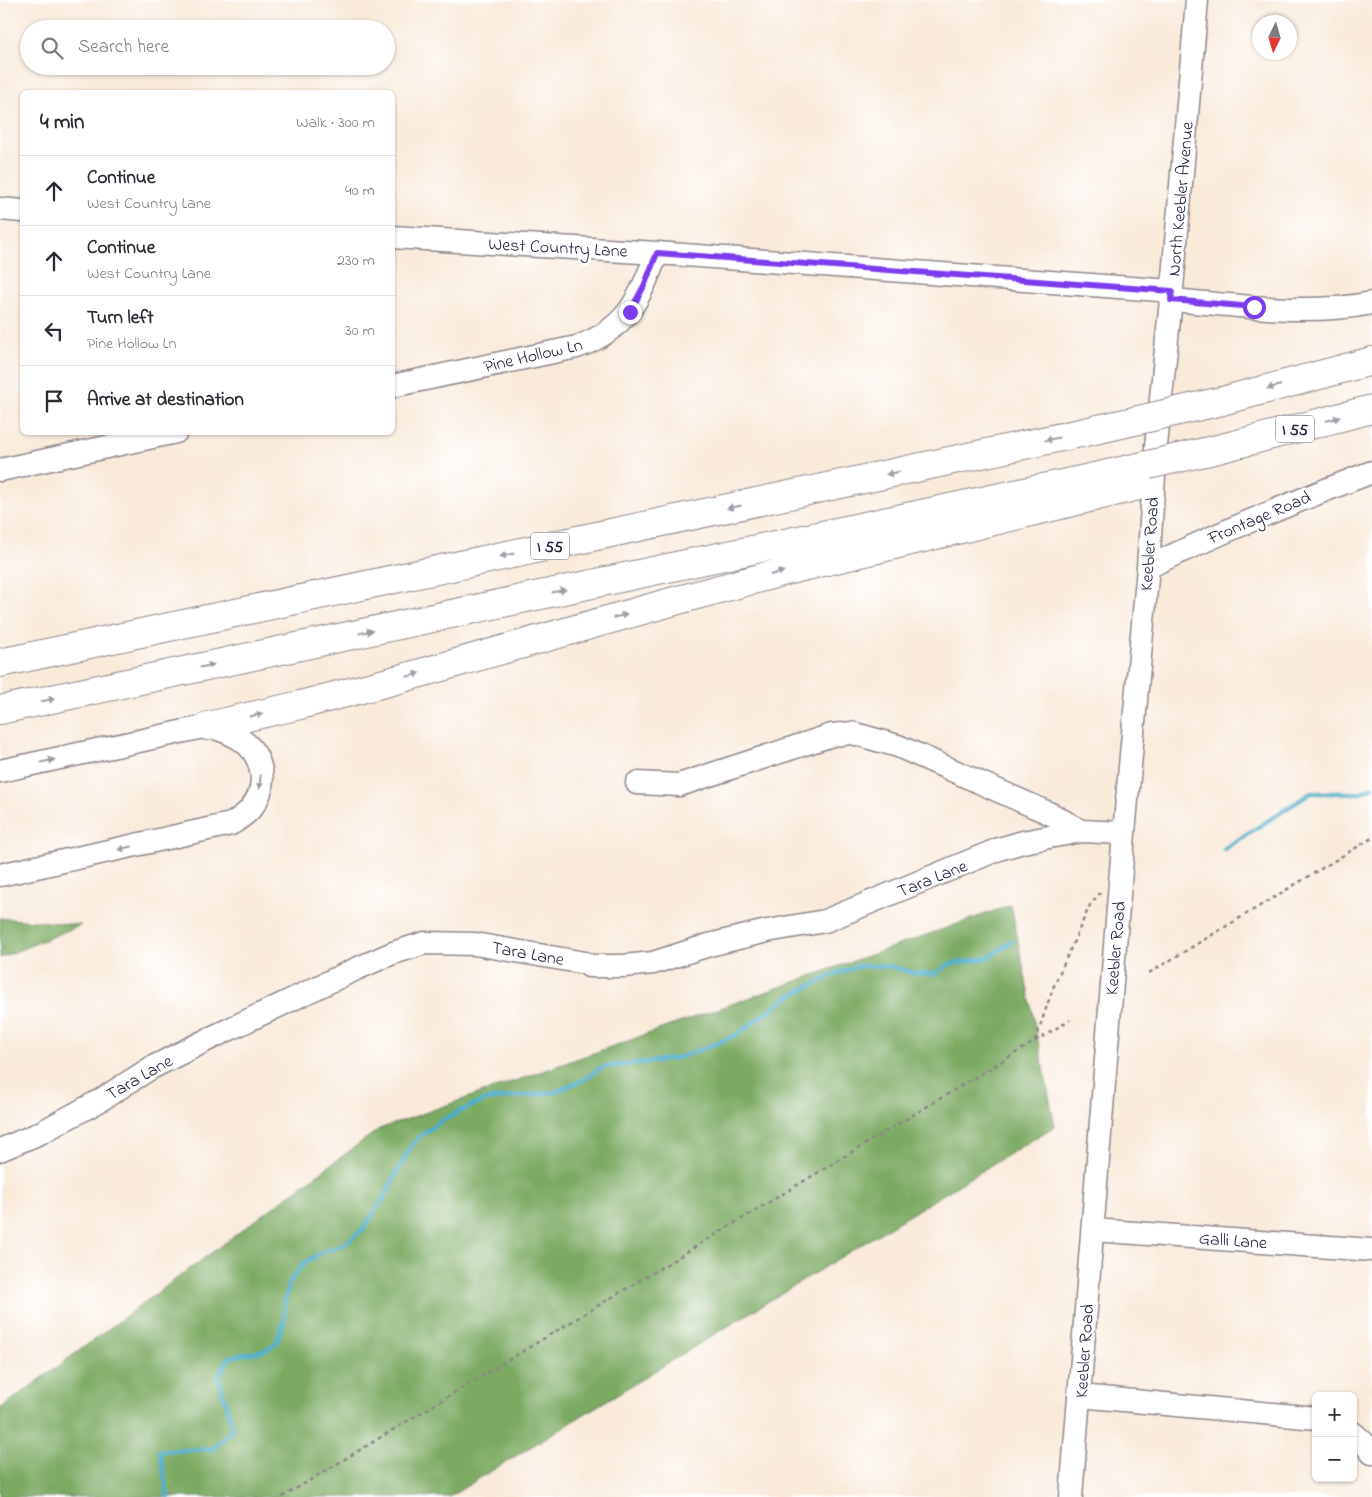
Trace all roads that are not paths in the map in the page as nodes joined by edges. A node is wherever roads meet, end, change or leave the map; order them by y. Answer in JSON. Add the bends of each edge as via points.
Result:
{"nodes":[{"id":1,"x":1197,"y":0,"type":"edge"},
{"id":2,"x":0,"y":209,"type":"edge"},
{"id":3,"x":20,"y":211,"type":"edge"},
{"id":4,"x":395,"y":237,"type":"edge"},
{"id":5,"x":657,"y":253,"type":"junction"},
{"id":6,"x":1172,"y":295,"type":"junction"},
{"id":7,"x":1372,"y":303,"type":"edge"},
{"id":8,"x":1372,"y":361,"type":"edge"},
{"id":9,"x":395,"y":385,"type":"edge"},
{"id":10,"x":1161,"y":398,"type":"joint"},
{"id":11,"x":1372,"y":409,"type":"edge"},
{"id":12,"x":162,"y":435,"type":"edge"},
{"id":13,"x":0,"y":470,"type":"edge"},
{"id":14,"x":1372,"y":472,"type":"edge"},
{"id":15,"x":1095,"y":487,"type":"junction"},
{"id":16,"x":1148,"y":567,"type":"junction"},
{"id":17,"x":0,"y":663,"type":"edge"},
{"id":18,"x":0,"y":710,"type":"edge"},
{"id":19,"x":208,"y":726,"type":"junction"},
{"id":20,"x":0,"y":771,"type":"edge"},
{"id":21,"x":637,"y":783,"type":"dead end"},
{"id":22,"x":1081,"y":830,"type":"junction"},
{"id":23,"x":1124,"y":833,"type":"junction"},
{"id":24,"x":0,"y":875,"type":"edge"},
{"id":25,"x":0,"y":1150,"type":"edge"},
{"id":26,"x":1093,"y":1230,"type":"junction"},
{"id":27,"x":1372,"y":1250,"type":"edge"},
{"id":28,"x":1080,"y":1396,"type":"junction"},
{"id":29,"x":1312,"y":1418,"type":"edge"},
{"id":30,"x":1357,"y":1437,"type":"edge"},
{"id":31,"x":1372,"y":1453,"type":"edge"},
{"id":32,"x":1071,"y":1497,"type":"edge"}],
"edges":[{"from":1,"to":6,"type":"street","name":"North Keebler Avenue"},
{"from":2,"to":3,"type":"street"},
{"from":4,"to":5,"type":"street","name":"West Country Lane"},
{"from":5,"to":6,"type":"street","name":"West Country Lane"},
{"from":5,"to":9,"type":"street","name":"Pine Hollow Ln","via":[[630,312],[589,343]]},
{"from":6,"to":7,"type":"street","name":"West Country Lane","via":[[1254,307],[1326,309]]},
{"from":6,"to":10,"type":"street","name":"North Keebler Avenue"},
{"from":8,"to":17,"type":"highway","number":"I 55","one_way":true,"bridge":true,"via":[[1100,429]]},
{"from":10,"to":16,"type":"street","name":"Keebler Road"},
{"from":15,"to":11,"type":"highway","number":"I 55","one_way":true,"bridge":true,"via":[[1216,457],[1263,438]]},
{"from":12,"to":13,"type":"street"},
{"from":14,"to":16,"type":"street","name":"Frontage Road","via":[[1202,541]]},
{"from":18,"to":15,"type":"highway","number":"I 55","one_way":true},
{"from":19,"to":15,"type":"highway","one_way":true,"via":[[396,680]]},
{"from":16,"to":23,"type":"street","name":"Keebler Road"},
{"from":20,"to":19,"type":"street","one_way":true},
{"from":19,"to":24,"type":"street","one_way":true,"via":[[242,740],[261,766],[262,782],[258,796],[243,817],[231,824]]},
{"from":21,"to":22,"type":"street","name":"Tara Lane","via":[[678,785],[832,735],[852,733],[898,746]]},
{"from":22,"to":23,"type":"street","name":"Tara Lane"},
{"from":22,"to":25,"type":"street","name":"Tara Lane","via":[[999,849],[825,921],[709,945],[653,963],[589,966],[475,944],[425,943],[356,969],[211,1038],[151,1068],[99,1101]]},
{"from":23,"to":26,"type":"street","name":"Keebler Road"},
{"from":26,"to":27,"type":"street","name":"Galli Lane"},
{"from":26,"to":28,"type":"street","name":"Keebler Road"},
{"from":28,"to":29,"type":"street"},
{"from":28,"to":32,"type":"street","name":"Keebler Road"},
{"from":30,"to":31,"type":"street"}]}
